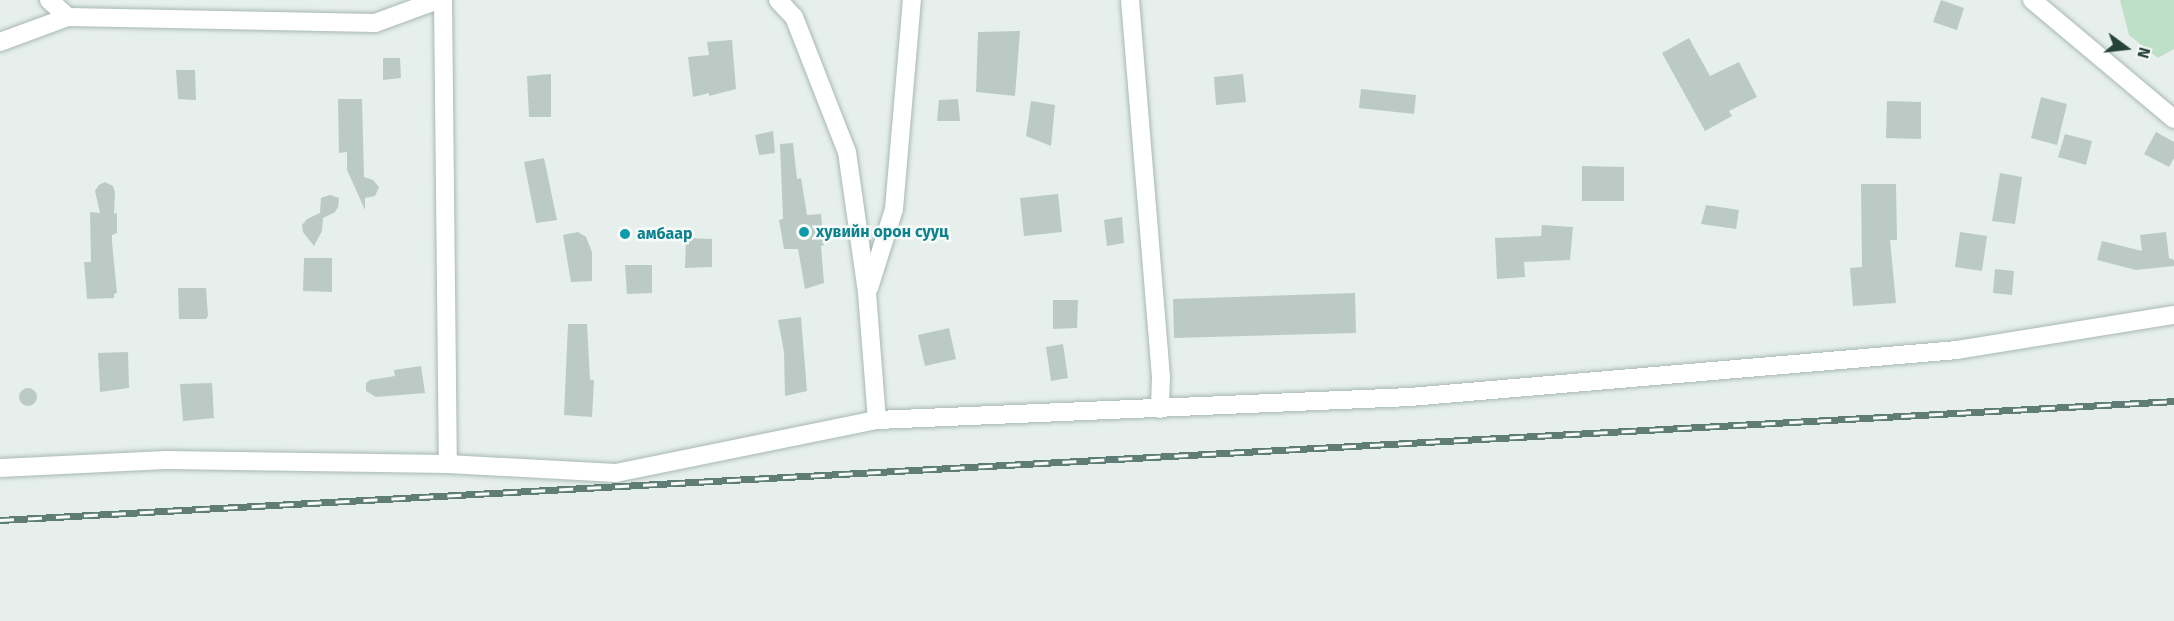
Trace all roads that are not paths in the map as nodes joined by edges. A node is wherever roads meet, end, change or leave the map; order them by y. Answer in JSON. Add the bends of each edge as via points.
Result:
{"nodes":[{"id":1,"x":50,"y":0,"type":"edge"},
{"id":2,"x":438,"y":0,"type":"edge"},
{"id":3,"x":443,"y":0,"type":"edge"},
{"id":4,"x":778,"y":0,"type":"edge"},
{"id":5,"x":912,"y":0,"type":"edge"},
{"id":6,"x":1130,"y":0,"type":"edge"},
{"id":7,"x":2032,"y":0,"type":"edge"},
{"id":8,"x":68,"y":17,"type":"junction"},
{"id":9,"x":0,"y":42,"type":"edge"},
{"id":10,"x":2174,"y":119,"type":"edge"},
{"id":11,"x":867,"y":293,"type":"junction"},
{"id":12,"x":2174,"y":315,"type":"edge"},
{"id":13,"x":1160,"y":409,"type":"junction"},
{"id":14,"x":877,"y":420,"type":"junction"},
{"id":15,"x":448,"y":464,"type":"junction"},
{"id":16,"x":0,"y":468,"type":"edge"}],
"edges":[{"from":1,"to":8,"type":"street"},
{"from":2,"to":8,"type":"street","via":[[375,23]]},
{"from":3,"to":15,"type":"street"},
{"from":4,"to":11,"type":"street","via":[[794,17],[847,152]]},
{"from":5,"to":11,"type":"street","via":[[894,209]]},
{"from":6,"to":13,"type":"street","via":[[1161,376]]},
{"from":7,"to":10,"type":"street"},
{"from":8,"to":9,"type":"street"},
{"from":11,"to":14,"type":"street"},
{"from":12,"to":13,"type":"street","via":[[1957,350],[1410,397]]},
{"from":13,"to":14,"type":"street"},
{"from":14,"to":15,"type":"street","via":[[616,473]]},
{"from":15,"to":16,"type":"street","via":[[166,460]]}]}
